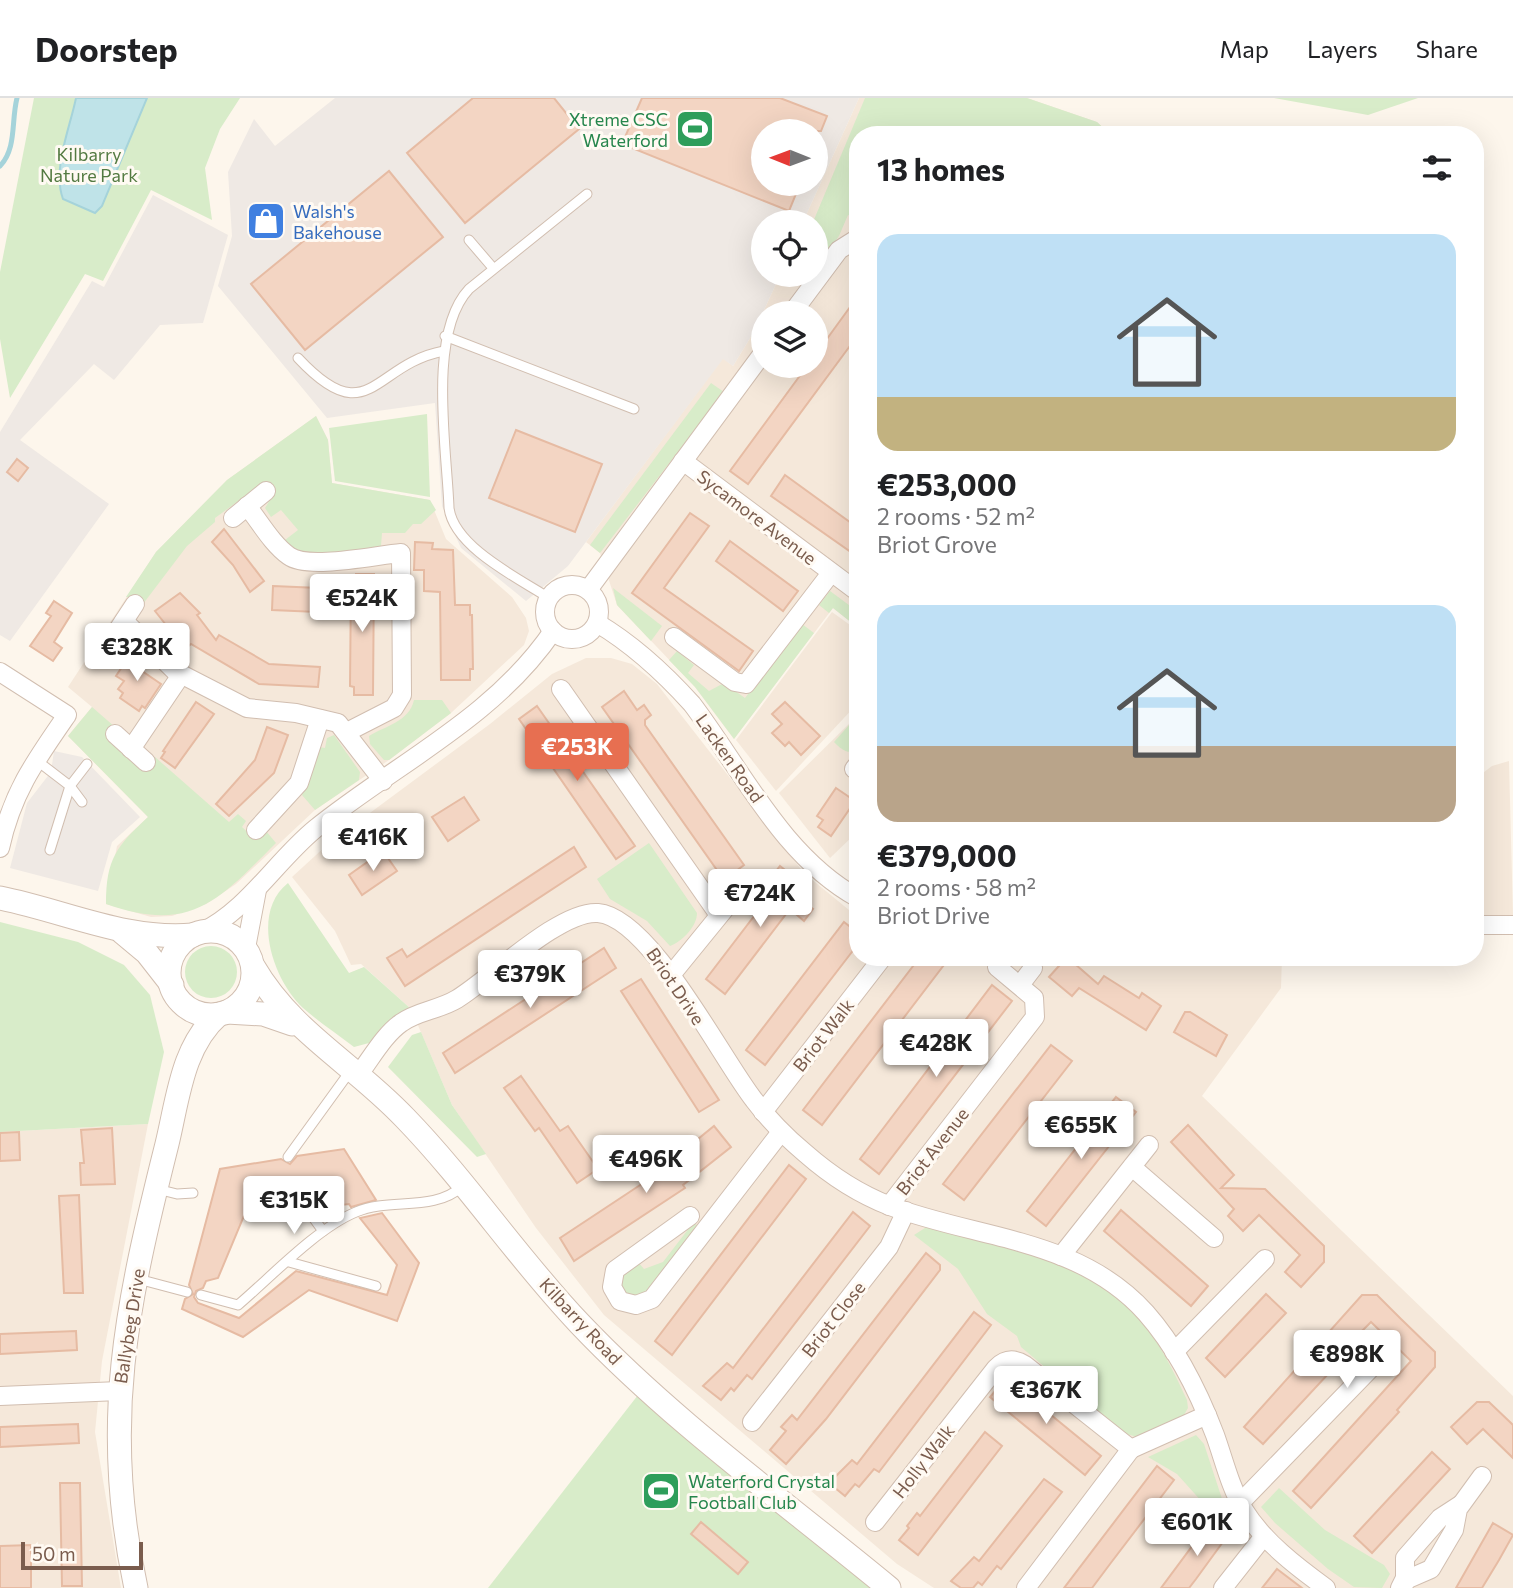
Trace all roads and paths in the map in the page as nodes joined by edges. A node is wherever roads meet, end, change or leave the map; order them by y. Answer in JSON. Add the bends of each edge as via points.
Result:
{"nodes":[{"id":1,"x":587,"y":194,"type":"dead end"},
{"id":2,"x":469,"y":240,"type":"dead end"},
{"id":3,"x":849,"y":242,"type":"edge"},
{"id":4,"x":493,"y":268,"type":"junction"},
{"id":5,"x":801,"y":301,"type":"edge"},
{"id":6,"x":445,"y":336,"type":"junction"},
{"id":7,"x":444,"y":351,"type":"junction"},
{"id":8,"x":298,"y":358,"type":"dead end"},
{"id":9,"x":751,"y":369,"type":"edge"},
{"id":10,"x":634,"y":409,"type":"dead end"},
{"id":11,"x":683,"y":461,"type":"junction"},
{"id":12,"x":266,"y":491,"type":"dead end"},
{"id":13,"x":247,"y":506,"type":"junction"},
{"id":14,"x":233,"y":518,"type":"dead end"},
{"id":15,"x":831,"y":573,"type":"junction"},
{"id":16,"x":849,"y":586,"type":"edge"},
{"id":17,"x":588,"y":590,"type":"junction"},
{"id":18,"x":549,"y":597,"type":"junction"},
{"id":19,"x":135,"y":604,"type":"dead end"},
{"id":20,"x":124,"y":621,"type":"junction"},
{"id":21,"x":597,"y":623,"type":"junction"},
{"id":22,"x":553,"y":631,"type":"junction"},
{"id":23,"x":674,"y":637,"type":"dead end"},
{"id":24,"x":112,"y":639,"type":"dead end"},
{"id":25,"x":0,"y":672,"type":"edge"},
{"id":26,"x":181,"y":675,"type":"junction"},
{"id":27,"x":561,"y":689,"type":"dead end"},
{"id":28,"x":320,"y":719,"type":"junction"},
{"id":29,"x":347,"y":732,"type":"junction"},
{"id":30,"x":115,"y":734,"type":"dead end"},
{"id":31,"x":131,"y":749,"type":"junction"},
{"id":32,"x":36,"y":760,"type":"junction"},
{"id":33,"x":146,"y":762,"type":"dead end"},
{"id":34,"x":87,"y":764,"type":"dead end"},
{"id":35,"x":383,"y":781,"type":"junction"},
{"id":36,"x":70,"y":786,"type":"junction"},
{"id":37,"x":82,"y":802,"type":"dead end"},
{"id":38,"x":256,"y":830,"type":"dead end"},
{"id":39,"x":0,"y":848,"type":"edge"},
{"id":40,"x":50,"y":850,"type":"dead end"},
{"id":41,"x":264,"y":878,"type":"junction"},
{"id":42,"x":741,"y":889,"type":"dead end"},
{"id":43,"x":849,"y":892,"type":"edge"},
{"id":44,"x":0,"y":898,"type":"edge"},
{"id":45,"x":719,"y":915,"type":"junction"},
{"id":46,"x":1484,"y":925,"type":"edge"},
{"id":47,"x":1513,"y":925,"type":"edge"},
{"id":48,"x":120,"y":931,"type":"junction"},
{"id":49,"x":197,"y":934,"type":"junction"},
{"id":50,"x":249,"y":958,"type":"junction"},
{"id":51,"x":876,"y":966,"type":"edge"},
{"id":52,"x":997,"y":967,"type":"dead end"},
{"id":53,"x":1033,"y":968,"type":"dead end"},
{"id":54,"x":670,"y":975,"type":"junction"},
{"id":55,"x":1020,"y":985,"type":"junction"},
{"id":56,"x":174,"y":991,"type":"junction"},
{"id":57,"x":223,"y":1013,"type":"junction"},
{"id":58,"x":299,"y":1027,"type":"junction"},
{"id":59,"x":185,"y":1068,"type":"junction"},
{"id":60,"x":356,"y":1072,"type":"junction"},
{"id":61,"x":763,"y":1112,"type":"junction"},
{"id":62,"x":781,"y":1132,"type":"junction"},
{"id":63,"x":1150,"y":1145,"type":"dead end"},
{"id":64,"x":288,"y":1157,"type":"dead end"},
{"id":65,"x":1132,"y":1167,"type":"junction"},
{"id":66,"x":465,"y":1185,"type":"junction"},
{"id":67,"x":156,"y":1189,"type":"junction"},
{"id":68,"x":293,"y":1190,"type":"dead end"},
{"id":69,"x":193,"y":1193,"type":"dead end"},
{"id":70,"x":898,"y":1208,"type":"junction"},
{"id":71,"x":691,"y":1216,"type":"dead end"},
{"id":72,"x":323,"y":1231,"type":"junction"},
{"id":73,"x":1214,"y":1238,"type":"dead end"},
{"id":74,"x":1061,"y":1256,"type":"junction"},
{"id":75,"x":1265,"y":1259,"type":"dead end"},
{"id":76,"x":289,"y":1262,"type":"junction"},
{"id":77,"x":134,"y":1278,"type":"junction"},
{"id":78,"x":376,"y":1286,"type":"dead end"},
{"id":79,"x":187,"y":1292,"type":"dead end"},
{"id":80,"x":201,"y":1295,"type":"dead end"},
{"id":81,"x":1174,"y":1352,"type":"junction"},
{"id":82,"x":1371,"y":1367,"type":"dead end"},
{"id":83,"x":119,"y":1391,"type":"junction"},
{"id":84,"x":0,"y":1396,"type":"edge"},
{"id":85,"x":1207,"y":1415,"type":"junction"},
{"id":86,"x":752,"y":1422,"type":"dead end"},
{"id":87,"x":1131,"y":1449,"type":"junction"},
{"id":88,"x":1482,"y":1476,"type":"dead end"},
{"id":89,"x":1240,"y":1503,"type":"junction"},
{"id":90,"x":1460,"y":1505,"type":"junction"},
{"id":91,"x":875,"y":1522,"type":"dead end"},
{"id":92,"x":1264,"y":1536,"type":"junction"},
{"id":93,"x":1401,"y":1587,"type":"edge"},
{"id":94,"x":136,"y":1588,"type":"edge"},
{"id":95,"x":890,"y":1588,"type":"edge"},
{"id":96,"x":1026,"y":1588,"type":"edge"},
{"id":97,"x":1223,"y":1588,"type":"edge"},
{"id":98,"x":1326,"y":1588,"type":"edge"}],
"edges":[{"from":1,"to":4,"type":"lane"},
{"from":2,"to":4,"type":"lane"},
{"from":3,"to":5,"type":"street"},
{"from":4,"to":6,"type":"lane","via":[[459,301]]},
{"from":6,"to":7,"type":"lane"},
{"from":6,"to":10,"type":"lane"},
{"from":7,"to":8,"type":"lane","via":[[420,358],[355,393],[330,388]]},
{"from":7,"to":18,"type":"lane","via":[[449,509],[454,526],[466,541]]},
{"from":9,"to":11,"type":"street"},
{"from":11,"to":15,"type":"street","name":"Sycamore Avenue"},
{"from":11,"to":17,"type":"street","name":"Sycamore Avenue"},
{"from":12,"to":13,"type":"street"},
{"from":13,"to":14,"type":"street"},
{"from":13,"to":29,"type":"street","via":[[296,561],[401,553],[402,695],[394,708]]},
{"from":15,"to":16,"type":"street","name":"Sycamore Avenue"},
{"from":15,"to":23,"type":"street","via":[[746,684],[735,681]]},
{"from":17,"to":18,"type":"street","via":[[564,586]]},
{"from":17,"to":21,"type":"street","via":[[599,608]]},
{"from":18,"to":22,"type":"street","via":[[545,618]]},
{"from":19,"to":20,"type":"street"},
{"from":20,"to":24,"type":"street"},
{"from":20,"to":26,"type":"street"},
{"from":21,"to":22,"type":"street","via":[[577,639]]},
{"from":21,"to":43,"type":"street","name":"Lacken Road","via":[[672,682],[707,723],[785,835],[821,872]]},
{"from":22,"to":35,"type":"street","via":[[528,663],[484,704]]},
{"from":25,"to":32,"type":"street","via":[[67,715]]},
{"from":26,"to":28,"type":"street","via":[[247,708]]},
{"from":26,"to":31,"type":"street"},
{"from":27,"to":45,"type":"street"},
{"from":28,"to":29,"type":"street","via":[[338,723]]},
{"from":28,"to":38,"type":"street","via":[[299,783]]},
{"from":29,"to":35,"type":"street"},
{"from":30,"to":31,"type":"street"},
{"from":31,"to":33,"type":"street"},
{"from":32,"to":36,"type":"lane"},
{"from":32,"to":39,"type":"street","via":[[8,811]]},
{"from":34,"to":36,"type":"lane"},
{"from":35,"to":41,"type":"street","via":[[316,828]]},
{"from":36,"to":37,"type":"lane"},
{"from":36,"to":40,"type":"lane"},
{"from":41,"to":49,"type":"street","via":[[228,916]]},
{"from":41,"to":50,"type":"street","via":[[251,909]]},
{"from":42,"to":45,"type":"street"},
{"from":44,"to":48,"type":"street"},
{"from":45,"to":54,"type":"street"},
{"from":46,"to":47,"type":"street"},
{"from":48,"to":49,"type":"street","via":[[147,936]]},
{"from":48,"to":56,"type":"street","via":[[147,953]]},
{"from":49,"to":50,"type":"street","via":[[223,932]]},
{"from":49,"to":56,"type":"street","via":[[174,953],[169,972]]},
{"from":50,"to":57,"type":"street","via":[[247,995]]},
{"from":50,"to":58,"type":"street","name":"Kilbarry Road","via":[[274,1000]]},
{"from":51,"to":61,"type":"street","name":"Briot Walk"},
{"from":52,"to":55,"type":"street","name":"Briot Avenue"},
{"from":53,"to":55,"type":"street"},
{"from":54,"to":60,"type":"street","name":"Briot Drive","via":[[633,930],[607,915],[587,914],[536,941],[458,999],[402,1022]]},
{"from":54,"to":61,"type":"street","name":"Briot Drive"},
{"from":55,"to":70,"type":"street","name":"Briot Avenue","via":[[1036,1003],[1033,1020]]},
{"from":56,"to":57,"type":"street","via":[[194,1011]]},
{"from":56,"to":59,"type":"street","via":[[186,1024]]},
{"from":57,"to":58,"type":"street","name":"Kilbarry Road","via":[[263,1014]]},
{"from":57,"to":59,"type":"street","via":[[201,1032]]},
{"from":58,"to":60,"type":"street","name":"Kilbarry Road"},
{"from":59,"to":67,"type":"street","name":"Ballybeg Drive"},
{"from":60,"to":64,"type":"lane"},
{"from":60,"to":66,"type":"street","name":"Kilbarry Road"},
{"from":61,"to":62,"type":"street","name":"Briot Drive"},
{"from":62,"to":70,"type":"street","name":"Briot Drive","via":[[835,1176]]},
{"from":62,"to":71,"type":"street","via":[[652,1299],[640,1305],[620,1301],[611,1287],[615,1270]]},
{"from":63,"to":65,"type":"street"},
{"from":65,"to":73,"type":"street"},
{"from":65,"to":74,"type":"street"},
{"from":66,"to":72,"type":"lane","via":[[449,1199],[357,1211]]},
{"from":66,"to":95,"type":"street","name":"Kilbarry Road","via":[[550,1291],[608,1352]]},
{"from":67,"to":69,"type":"lane"},
{"from":67,"to":77,"type":"street","name":"Ballybeg Drive"},
{"from":68,"to":72,"type":"lane"},
{"from":70,"to":74,"type":"street","name":"Briot Drive"},
{"from":70,"to":86,"type":"street","name":"Briot Close","via":[[901,1228],[889,1247]]},
{"from":72,"to":76,"type":"lane"},
{"from":74,"to":81,"type":"street","name":"Briot Drive","via":[[1125,1293]]},
{"from":75,"to":81,"type":"street"},
{"from":76,"to":78,"type":"lane"},
{"from":76,"to":80,"type":"lane","via":[[238,1305]]},
{"from":77,"to":79,"type":"lane"},
{"from":77,"to":83,"type":"street","name":"Ballybeg Drive"},
{"from":81,"to":85,"type":"street","name":"Briot Drive"},
{"from":82,"to":89,"type":"street"},
{"from":83,"to":84,"type":"street"},
{"from":83,"to":94,"type":"street","name":"Ballybeg Drive","via":[[120,1475]]},
{"from":85,"to":87,"type":"street"},
{"from":85,"to":89,"type":"street","name":"Briot Drive"},
{"from":87,"to":91,"type":"street","name":"Holly Walk","via":[[1025,1365],[1004,1361]]},
{"from":87,"to":96,"type":"street"},
{"from":88,"to":90,"type":"street"},
{"from":89,"to":92,"type":"street","name":"Briot Drive"},
{"from":90,"to":93,"type":"street","via":[[1440,1518],[1405,1558]]},
{"from":90,"to":93,"type":"street","via":[[1454,1530],[1431,1569]]},
{"from":92,"to":97,"type":"street"},
{"from":92,"to":98,"type":"street","name":"Briot Drive"}]}
